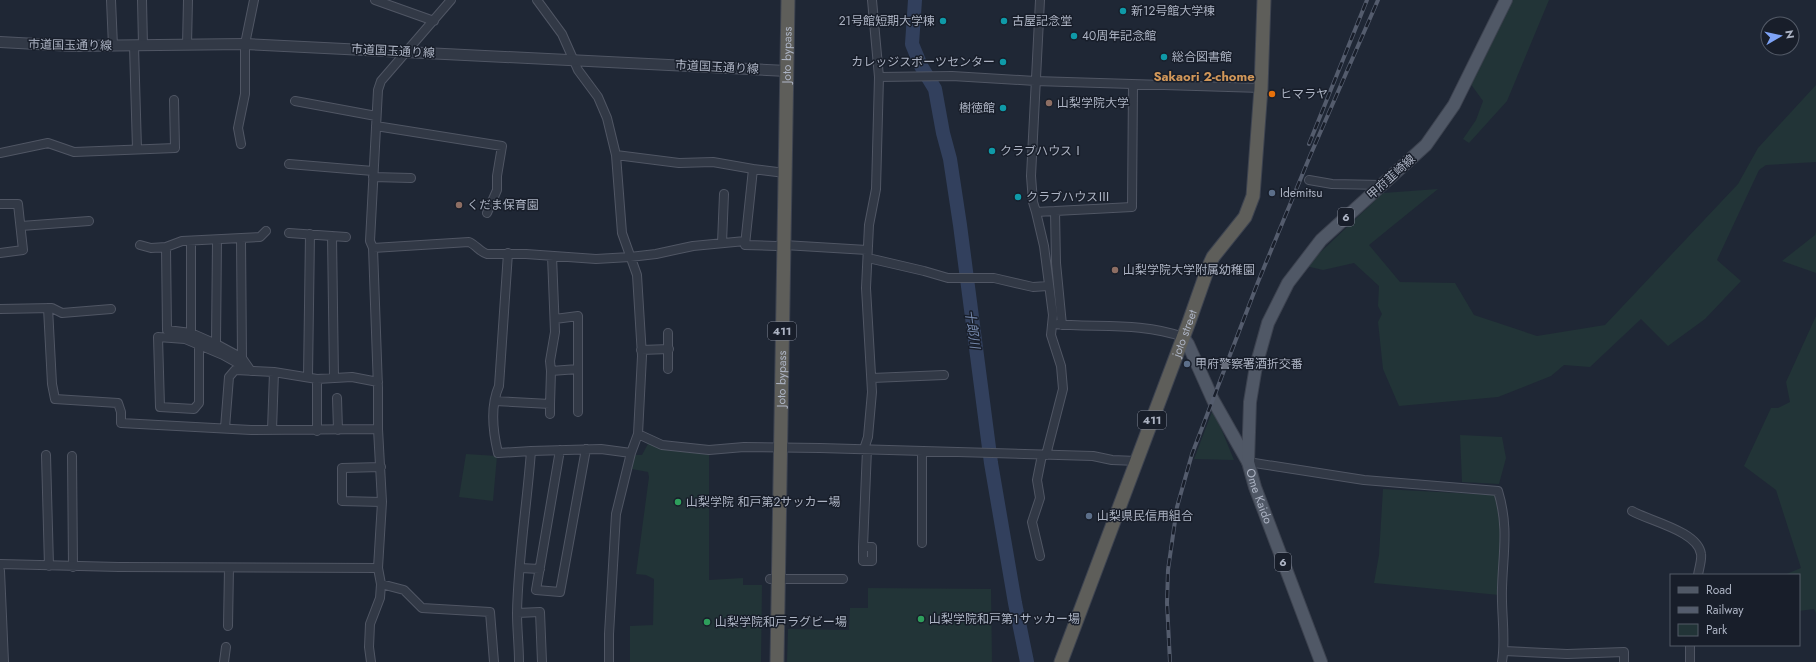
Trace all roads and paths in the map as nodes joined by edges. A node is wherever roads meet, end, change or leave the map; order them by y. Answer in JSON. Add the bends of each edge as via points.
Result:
{"nodes":[{"id":1,"x":111,"y":0,"type":"edge"},
{"id":2,"x":142,"y":0,"type":"edge"},
{"id":3,"x":188,"y":0,"type":"edge"},
{"id":4,"x":254,"y":0,"type":"edge"},
{"id":5,"x":375,"y":0,"type":"edge"},
{"id":6,"x":451,"y":0,"type":"edge"},
{"id":7,"x":537,"y":0,"type":"edge"},
{"id":8,"x":780,"y":0,"type":"edge"},
{"id":9,"x":788,"y":0,"type":"edge"},
{"id":10,"x":872,"y":0,"type":"edge"},
{"id":11,"x":1040,"y":0,"type":"edge"},
{"id":12,"x":1264,"y":0,"type":"edge"},
{"id":13,"x":1506,"y":0,"type":"edge"},
{"id":14,"x":434,"y":20,"type":"junction"},
{"id":15,"x":0,"y":42,"type":"edge"},
{"id":16,"x":187,"y":44,"type":"junction"},
{"id":17,"x":245,"y":44,"type":"junction"},
{"id":18,"x":139,"y":45,"type":"junction"},
{"id":19,"x":113,"y":46,"type":"junction"},
{"id":20,"x":407,"y":52,"type":"junction"},
{"id":21,"x":574,"y":60,"type":"junction"},
{"id":22,"x":783,"y":70,"type":"junction"},
{"id":23,"x":878,"y":77,"type":"junction"},
{"id":24,"x":1035,"y":81,"type":"junction"},
{"id":25,"x":1133,"y":85,"type":"junction"},
{"id":26,"x":1261,"y":88,"type":"junction"},
{"id":27,"x":174,"y":100,"type":"dead end"},
{"id":28,"x":295,"y":101,"type":"dead end"},
{"id":29,"x":376,"y":116,"type":"junction"},
{"id":30,"x":376,"y":126,"type":"junction"},
{"id":31,"x":241,"y":144,"type":"dead end"},
{"id":32,"x":137,"y":149,"type":"junction"},
{"id":33,"x":0,"y":153,"type":"edge"},
{"id":34,"x":616,"y":155,"type":"junction"},
{"id":35,"x":289,"y":164,"type":"dead end"},
{"id":36,"x":753,"y":168,"type":"junction"},
{"id":37,"x":781,"y":172,"type":"junction"},
{"id":38,"x":373,"y":174,"type":"junction"},
{"id":39,"x":411,"y":178,"type":"dead end"},
{"id":40,"x":1308,"y":180,"type":"dead end"},
{"id":41,"x":1382,"y":185,"type":"junction"},
{"id":42,"x":724,"y":194,"type":"dead end"},
{"id":43,"x":0,"y":204,"type":"edge"},
{"id":44,"x":1055,"y":211,"type":"junction"},
{"id":45,"x":1036,"y":212,"type":"junction"},
{"id":46,"x":487,"y":213,"type":"dead end"},
{"id":47,"x":89,"y":221,"type":"dead end"},
{"id":48,"x":21,"y":226,"type":"junction"},
{"id":49,"x":266,"y":231,"type":"dead end"},
{"id":50,"x":288,"y":233,"type":"dead end"},
{"id":51,"x":310,"y":234,"type":"junction"},
{"id":52,"x":332,"y":236,"type":"junction"},
{"id":53,"x":346,"y":237,"type":"dead end"},
{"id":54,"x":241,"y":239,"type":"junction"},
{"id":55,"x":217,"y":240,"type":"junction"},
{"id":56,"x":191,"y":241,"type":"junction"},
{"id":57,"x":745,"y":241,"type":"junction"},
{"id":58,"x":722,"y":243,"type":"junction"},
{"id":59,"x":140,"y":246,"type":"dead end"},
{"id":60,"x":780,"y":246,"type":"junction"},
{"id":61,"x":166,"y":247,"type":"junction"},
{"id":62,"x":373,"y":248,"type":"junction"},
{"id":63,"x":0,"y":253,"type":"edge"},
{"id":64,"x":508,"y":253,"type":"junction"},
{"id":65,"x":868,"y":254,"type":"junction"},
{"id":66,"x":552,"y":256,"type":"junction"},
{"id":67,"x":630,"y":257,"type":"junction"},
{"id":68,"x":1048,"y":286,"type":"junction"},
{"id":69,"x":48,"y":308,"type":"junction"},
{"id":70,"x":111,"y":309,"type":"dead end"},
{"id":71,"x":0,"y":310,"type":"edge"},
{"id":72,"x":555,"y":319,"type":"junction"},
{"id":73,"x":1053,"y":324,"type":"junction"},
{"id":74,"x":1062,"y":325,"type":"junction"},
{"id":75,"x":191,"y":333,"type":"junction"},
{"id":76,"x":668,"y":333,"type":"dead end"},
{"id":77,"x":1183,"y":337,"type":"junction"},
{"id":78,"x":216,"y":344,"type":"junction"},
{"id":79,"x":199,"y":345,"type":"junction"},
{"id":80,"x":669,"y":349,"type":"junction"},
{"id":81,"x":641,"y":350,"type":"junction"},
{"id":82,"x":242,"y":358,"type":"junction"},
{"id":83,"x":578,"y":369,"type":"junction"},
{"id":84,"x":668,"y":369,"type":"dead end"},
{"id":85,"x":247,"y":370,"type":"junction"},
{"id":86,"x":551,"y":371,"type":"junction"},
{"id":87,"x":274,"y":372,"type":"junction"},
{"id":88,"x":944,"y":375,"type":"dead end"},
{"id":89,"x":312,"y":378,"type":"junction"},
{"id":90,"x":334,"y":378,"type":"junction"},
{"id":91,"x":872,"y":378,"type":"junction"},
{"id":92,"x":378,"y":382,"type":"junction"},
{"id":93,"x":337,"y":398,"type":"dead end"},
{"id":94,"x":495,"y":401,"type":"junction"},
{"id":95,"x":550,"y":404,"type":"junction"},
{"id":96,"x":578,"y":412,"type":"dead end"},
{"id":97,"x":550,"y":414,"type":"dead end"},
{"id":98,"x":225,"y":428,"type":"junction"},
{"id":99,"x":378,"y":429,"type":"junction"},
{"id":100,"x":272,"y":430,"type":"junction"},
{"id":101,"x":338,"y":430,"type":"junction"},
{"id":102,"x":317,"y":431,"type":"junction"},
{"id":103,"x":638,"y":434,"type":"junction"},
{"id":104,"x":776,"y":447,"type":"junction"},
{"id":105,"x":866,"y":449,"type":"junction"},
{"id":106,"x":560,"y":450,"type":"junction"},
{"id":107,"x":586,"y":450,"type":"junction"},
{"id":108,"x":531,"y":451,"type":"junction"},
{"id":109,"x":922,"y":451,"type":"junction"},
{"id":110,"x":631,"y":453,"type":"junction"},
{"id":111,"x":46,"y":455,"type":"dead end"},
{"id":112,"x":1044,"y":455,"type":"junction"},
{"id":113,"x":72,"y":456,"type":"dead end"},
{"id":114,"x":1137,"y":461,"type":"junction"},
{"id":115,"x":1248,"y":462,"type":"junction"},
{"id":116,"x":381,"y":467,"type":"junction"},
{"id":117,"x":382,"y":502,"type":"junction"},
{"id":118,"x":1632,"y":511,"type":"dead end"},
{"id":119,"x":922,"y":543,"type":"dead end"},
{"id":120,"x":863,"y":547,"type":"dead end"},
{"id":121,"x":1040,"y":556,"type":"dead end"},
{"id":122,"x":0,"y":564,"type":"edge"},
{"id":123,"x":49,"y":566,"type":"junction"},
{"id":124,"x":73,"y":566,"type":"junction"},
{"id":125,"x":229,"y":568,"type":"junction"},
{"id":126,"x":378,"y":568,"type":"junction"},
{"id":127,"x":520,"y":568,"type":"junction"},
{"id":128,"x":540,"y":569,"type":"junction"},
{"id":129,"x":0,"y":570,"type":"edge"},
{"id":130,"x":1698,"y":574,"type":"edge"},
{"id":131,"x":774,"y":579,"type":"junction"},
{"id":132,"x":843,"y":579,"type":"dead end"},
{"id":133,"x":381,"y":584,"type":"junction"},
{"id":134,"x":517,"y":613,"type":"junction"},
{"id":135,"x":228,"y":626,"type":"dead end"},
{"id":136,"x":1690,"y":646,"type":"edge"},
{"id":137,"x":226,"y":647,"type":"dead end"},
{"id":138,"x":1504,"y":651,"type":"junction"},
{"id":139,"x":4,"y":662,"type":"edge"},
{"id":140,"x":224,"y":662,"type":"edge"},
{"id":141,"x":371,"y":662,"type":"edge"},
{"id":142,"x":494,"y":662,"type":"edge"},
{"id":143,"x":519,"y":662,"type":"edge"},
{"id":144,"x":542,"y":662,"type":"edge"},
{"id":145,"x":610,"y":662,"type":"edge"},
{"id":146,"x":768,"y":662,"type":"edge"},
{"id":147,"x":777,"y":662,"type":"edge"},
{"id":148,"x":1061,"y":662,"type":"edge"},
{"id":149,"x":1321,"y":662,"type":"edge"},
{"id":150,"x":1502,"y":662,"type":"edge"},
{"id":151,"x":1624,"y":662,"type":"edge"},
{"id":152,"x":1690,"y":662,"type":"edge"}],
"edges":[{"from":1,"to":19,"type":"street"},
{"from":2,"to":18,"type":"street"},
{"from":3,"to":16,"type":"street"},
{"from":4,"to":17,"type":"street"},
{"from":5,"to":14,"type":"street"},
{"from":6,"to":14,"type":"street"},
{"from":7,"to":21,"type":"street","via":[[562,34]]},
{"from":8,"to":22,"type":"highway","name":"Joto bypass","number":"411"},
{"from":9,"to":22,"type":"highway","name":"Joto bypass","number":"411"},
{"from":10,"to":23,"type":"street"},
{"from":11,"to":24,"type":"street"},
{"from":12,"to":26,"type":"highway","name":"joto street","number":"411"},
{"from":13,"to":41,"type":"main road","name":"甲府韮崎線","number":"6","via":[[1466,83],[1441,125],[1426,145]]},
{"from":14,"to":20,"type":"street"},
{"from":15,"to":19,"type":"street","name":"市道国玉通り線"},
{"from":16,"to":17,"type":"street","name":"市道国玉通り線"},
{"from":16,"to":18,"type":"street","name":"市道国玉通り線"},
{"from":17,"to":20,"type":"street","name":"市道国玉通り線"},
{"from":17,"to":31,"type":"street","via":[[245,94],[238,128]]},
{"from":18,"to":19,"type":"street","name":"市道国玉通り線"},
{"from":18,"to":32,"type":"street"},
{"from":20,"to":21,"type":"street","name":"市道国玉通り線"},
{"from":20,"to":29,"type":"street","via":[[381,81]]},
{"from":21,"to":22,"type":"street","name":"市道国玉通り線"},
{"from":21,"to":34,"type":"street","via":[[578,70],[598,97],[607,118]]},
{"from":22,"to":37,"type":"highway","name":"Joto bypass","number":"411"},
{"from":23,"to":24,"type":"street","via":[[952,76]]},
{"from":23,"to":65,"type":"street","via":[[876,189],[869,225]]},
{"from":24,"to":25,"type":"street"},
{"from":24,"to":45,"type":"street","via":[[1031,176]]},
{"from":25,"to":26,"type":"street"},
{"from":25,"to":44,"type":"street","via":[[1132,207]]},
{"from":26,"to":77,"type":"highway","name":"joto street","number":"411","via":[[1253,196],[1245,216],[1210,262]]},
{"from":27,"to":32,"type":"street","via":[[175,148]]},
{"from":28,"to":29,"type":"street"},
{"from":29,"to":30,"type":"street"},
{"from":30,"to":38,"type":"street"},
{"from":30,"to":46,"type":"street","via":[[502,146],[497,190]]},
{"from":32,"to":33,"type":"street","via":[[74,152],[48,143]]},
{"from":34,"to":36,"type":"street","via":[[679,163],[713,162]]},
{"from":34,"to":67,"type":"street","via":[[622,233]]},
{"from":35,"to":38,"type":"street"},
{"from":36,"to":37,"type":"street"},
{"from":36,"to":57,"type":"street"},
{"from":37,"to":60,"type":"highway","name":"Joto bypass","number":"411"},
{"from":38,"to":39,"type":"street"},
{"from":38,"to":62,"type":"street","via":[[370,241]]},
{"from":40,"to":41,"type":"street","via":[[1332,184]]},
{"from":41,"to":115,"type":"main road","name":"甲府韮崎線","number":"6","via":[[1321,240],[1294,273],[1277,304],[1260,346],[1252,385]]},
{"from":42,"to":58,"type":"street"},
{"from":43,"to":48,"type":"street","via":[[18,204]]},
{"from":44,"to":45,"type":"street"},
{"from":44,"to":74,"type":"street","via":[[1056,263]]},
{"from":45,"to":68,"type":"street","via":[[1044,246]]},
{"from":47,"to":48,"type":"street"},
{"from":48,"to":63,"type":"street","via":[[23,250]]},
{"from":49,"to":54,"type":"street","via":[[260,237]]},
{"from":50,"to":51,"type":"street"},
{"from":51,"to":52,"type":"street"},
{"from":51,"to":89,"type":"street"},
{"from":52,"to":53,"type":"street"},
{"from":52,"to":90,"type":"street"},
{"from":54,"to":55,"type":"street"},
{"from":54,"to":82,"type":"street"},
{"from":55,"to":56,"type":"street"},
{"from":55,"to":78,"type":"street"},
{"from":56,"to":61,"type":"street","via":[[182,241]]},
{"from":56,"to":75,"type":"street"},
{"from":57,"to":58,"type":"street"},
{"from":57,"to":60,"type":"street","via":[[745,245]]},
{"from":58,"to":67,"type":"street"},
{"from":59,"to":61,"type":"street"},
{"from":60,"to":65,"type":"street"},
{"from":60,"to":104,"type":"highway","name":"Joto bypass","number":"411"},
{"from":61,"to":75,"type":"street","via":[[167,330]]},
{"from":62,"to":64,"type":"street","via":[[469,242],[488,254]]},
{"from":62,"to":92,"type":"street"},
{"from":64,"to":66,"type":"street"},
{"from":64,"to":94,"type":"street","via":[[499,386]]},
{"from":65,"to":68,"type":"street","via":[[948,278],[994,278],[1033,287]]},
{"from":65,"to":91,"type":"street","via":[[866,288]]},
{"from":66,"to":67,"type":"street","via":[[596,259]]},
{"from":66,"to":72,"type":"street"},
{"from":67,"to":81,"type":"street","via":[[637,275]]},
{"from":68,"to":73,"type":"street"},
{"from":69,"to":70,"type":"street","via":[[62,313]]},
{"from":69,"to":71,"type":"street"},
{"from":69,"to":98,"type":"street","via":[[55,399],[118,403],[122,424]]},
{"from":72,"to":83,"type":"street","via":[[578,316]]},
{"from":72,"to":86,"type":"street"},
{"from":73,"to":74,"type":"street"},
{"from":73,"to":112,"type":"street","via":[[1051,335],[1060,366],[1062,389]]},
{"from":74,"to":77,"type":"street","via":[[1136,327],[1163,330]]},
{"from":75,"to":78,"type":"street"},
{"from":76,"to":80,"type":"street"},
{"from":77,"to":114,"type":"highway","name":"joto street","number":"411"},
{"from":77,"to":115,"type":"main road","name":"Ome Kaido","number":"6","via":[[1216,406]]},
{"from":78,"to":82,"type":"street"},
{"from":79,"to":79,"type":"street","via":[[185,339],[158,337],[160,407],[194,409],[199,403]]},
{"from":79,"to":85,"type":"street","via":[[223,355]]},
{"from":80,"to":81,"type":"street"},
{"from":80,"to":84,"type":"street"},
{"from":81,"to":103,"type":"street"},
{"from":82,"to":85,"type":"street"},
{"from":83,"to":86,"type":"street"},
{"from":83,"to":96,"type":"street"},
{"from":85,"to":87,"type":"street"},
{"from":85,"to":98,"type":"street","via":[[235,370],[229,377]]},
{"from":86,"to":95,"type":"street"},
{"from":87,"to":89,"type":"street"},
{"from":87,"to":100,"type":"street"},
{"from":88,"to":91,"type":"street"},
{"from":89,"to":90,"type":"street"},
{"from":89,"to":102,"type":"street"},
{"from":90,"to":92,"type":"street","via":[[352,377]]},
{"from":91,"to":105,"type":"street"},
{"from":92,"to":99,"type":"street"},
{"from":93,"to":101,"type":"street"},
{"from":94,"to":95,"type":"street"},
{"from":94,"to":108,"type":"street","via":[[493,417],[498,453]]},
{"from":95,"to":97,"type":"street"},
{"from":98,"to":100,"type":"street"},
{"from":99,"to":101,"type":"street"},
{"from":99,"to":116,"type":"street"},
{"from":100,"to":102,"type":"street"},
{"from":101,"to":102,"type":"street"},
{"from":103,"to":104,"type":"street","via":[[662,445],[684,448],[710,450]]},
{"from":103,"to":110,"type":"street"},
{"from":104,"to":105,"type":"street"},
{"from":104,"to":131,"type":"highway","name":"Joto bypass","number":"411"},
{"from":105,"to":109,"type":"street"},
{"from":105,"to":120,"type":"street"},
{"from":106,"to":107,"type":"street"},
{"from":106,"to":108,"type":"street"},
{"from":106,"to":128,"type":"street"},
{"from":107,"to":110,"type":"street"},
{"from":107,"to":128,"type":"street","via":[[560,592],[536,590]]},
{"from":108,"to":127,"type":"street"},
{"from":109,"to":112,"type":"street"},
{"from":109,"to":119,"type":"street"},
{"from":110,"to":145,"type":"street","via":[[616,514],[609,634]]},
{"from":111,"to":123,"type":"street"},
{"from":112,"to":114,"type":"street","via":[[1093,456]]},
{"from":112,"to":121,"type":"street","via":[[1037,480],[1040,498],[1032,522]]},
{"from":113,"to":124,"type":"street"},
{"from":114,"to":148,"type":"highway","name":"joto street","number":"411"},
{"from":115,"to":138,"type":"street","via":[[1364,480],[1498,491],[1506,530],[1502,589]]},
{"from":115,"to":149,"type":"main road","name":"Ome Kaido","number":"6"},
{"from":116,"to":117,"type":"street"},
{"from":116,"to":117,"type":"street","via":[[342,468],[342,501]]},
{"from":117,"to":126,"type":"street"},
{"from":118,"to":130,"type":"street","via":[[1643,518],[1679,530],[1693,541],[1701,555]]},
{"from":122,"to":123,"type":"street"},
{"from":123,"to":124,"type":"street"},
{"from":124,"to":125,"type":"street"},
{"from":125,"to":126,"type":"street"},
{"from":125,"to":135,"type":"street"},
{"from":126,"to":133,"type":"street"},
{"from":127,"to":128,"type":"street"},
{"from":127,"to":134,"type":"street"},
{"from":129,"to":139,"type":"street"},
{"from":131,"to":132,"type":"street"},
{"from":131,"to":146,"type":"highway","name":"Joto bypass","number":"411"},
{"from":131,"to":147,"type":"highway","name":"Joto bypass","number":"411"},
{"from":133,"to":141,"type":"street","via":[[380,598],[370,624]]},
{"from":133,"to":142,"type":"street","via":[[404,590],[422,608],[490,612]]},
{"from":134,"to":143,"type":"street"},
{"from":134,"to":144,"type":"street","via":[[540,612]]},
{"from":136,"to":152,"type":"street"},
{"from":137,"to":140,"type":"street"},
{"from":138,"to":150,"type":"street"},
{"from":138,"to":151,"type":"street","via":[[1567,654],[1624,652]]}]}
